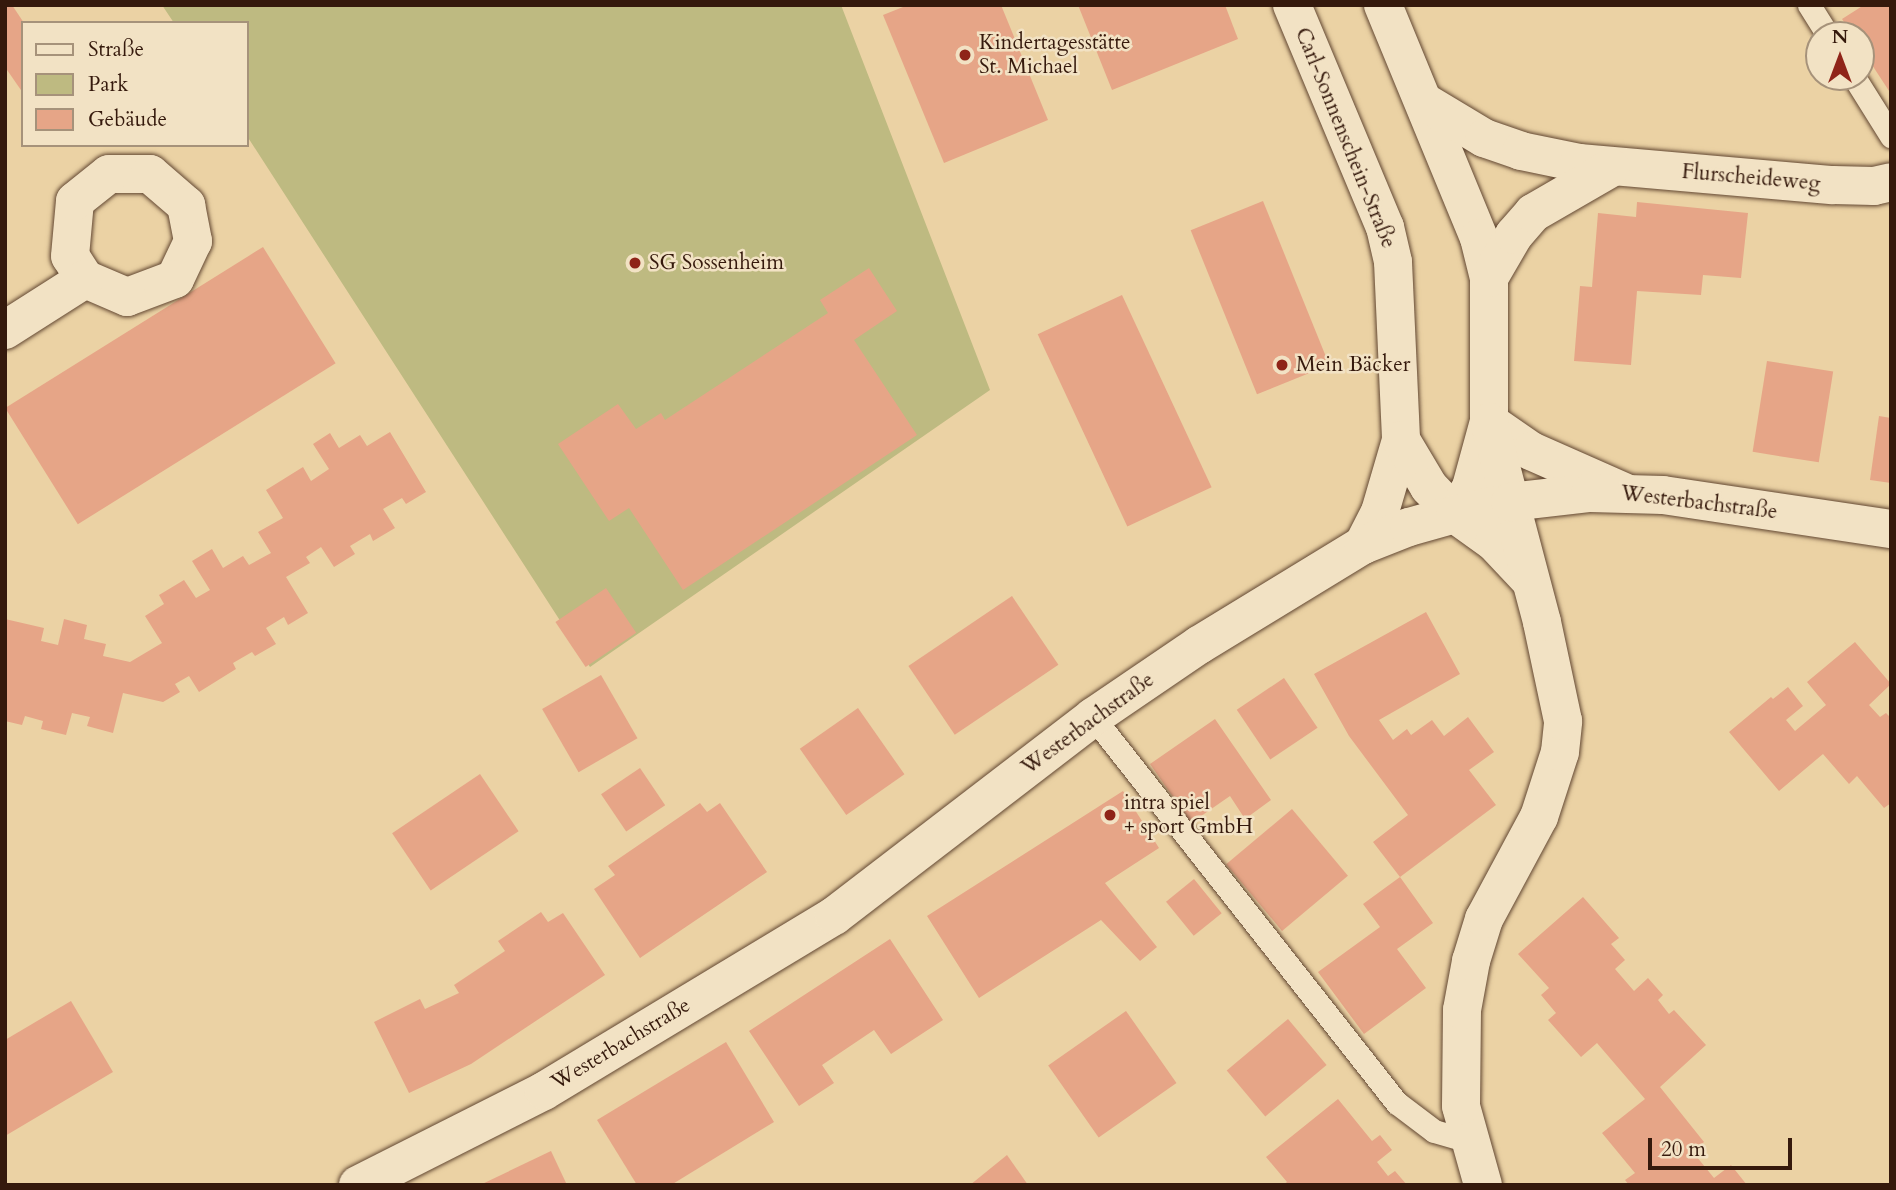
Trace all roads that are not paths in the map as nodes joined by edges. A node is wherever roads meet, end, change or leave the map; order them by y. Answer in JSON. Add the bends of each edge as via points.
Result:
{"nodes":[{"id":1,"x":1292,"y":5,"type":"edge"},
{"id":2,"x":1383,"y":5,"type":"edge"},
{"id":3,"x":1810,"y":5,"type":"edge"},
{"id":4,"x":1820,"y":21,"type":"edge"},
{"id":5,"x":1863,"y":91,"type":"edge"},
{"id":6,"x":1426,"y":103,"type":"junction"},
{"id":7,"x":1891,"y":136,"type":"edge"},
{"id":8,"x":1611,"y":168,"type":"junction"},
{"id":9,"x":1891,"y":182,"type":"edge"},
{"id":10,"x":1489,"y":278,"type":"junction"},
{"id":11,"x":85,"y":279,"type":"dead end"},
{"id":12,"x":5,"y":330,"type":"edge"},
{"id":13,"x":1489,"y":422,"type":"junction"},
{"id":14,"x":1401,"y":440,"type":"junction"},
{"id":15,"x":1624,"y":492,"type":"junction"},
{"id":16,"x":1510,"y":502,"type":"junction"},
{"id":17,"x":1455,"y":514,"type":"junction"},
{"id":18,"x":1891,"y":529,"type":"edge"},
{"id":19,"x":1363,"y":545,"type":"junction"},
{"id":20,"x":1531,"y":582,"type":"junction"},
{"id":21,"x":1093,"y":717,"type":"junction"},
{"id":22,"x":1469,"y":1141,"type":"junction"},
{"id":23,"x":358,"y":1185,"type":"edge"},
{"id":24,"x":1483,"y":1185,"type":"edge"}],
"edges":[{"from":1,"to":14,"type":"street","name":"Carl-Sonnenschein-Straße","via":[[1390,244]]},
{"from":2,"to":6,"type":"street"},
{"from":3,"to":4,"type":"lane"},
{"from":5,"to":7,"type":"lane"},
{"from":6,"to":8,"type":"street","name":"Flurscheideweg","via":[[1484,138],[1509,147]]},
{"from":6,"to":10,"type":"street","via":[[1479,238]]},
{"from":8,"to":9,"type":"street","name":"Flurscheideweg","via":[[1833,185]]},
{"from":8,"to":10,"type":"street","via":[[1533,213]]},
{"from":10,"to":13,"type":"street"},
{"from":11,"to":12,"type":"street"},
{"from":13,"to":15,"type":"street","via":[[1531,451]]},
{"from":13,"to":16,"type":"street"},
{"from":13,"to":17,"type":"street","via":[[1471,486]]},
{"from":14,"to":17,"type":"street","name":"Carl-Sonnenschein-Straße","via":[[1429,486]]},
{"from":14,"to":19,"type":"street","name":"Carl-Sonnenschein-Straße","via":[[1380,512]]},
{"from":15,"to":16,"type":"street","name":"Westerbachstraße"},
{"from":15,"to":18,"type":"street","name":"Westerbachstraße"},
{"from":16,"to":17,"type":"street","name":"Westerbachstraße"},
{"from":16,"to":20,"type":"street"},
{"from":17,"to":19,"type":"street","name":"Westerbachstraße"},
{"from":17,"to":20,"type":"street","name":"Carl-Sonnenschein-Straße","via":[[1494,542]]},
{"from":19,"to":21,"type":"street","name":"Westerbachstraße","via":[[1199,645]]},
{"from":20,"to":22,"type":"street","via":[[1559,691],[1563,721],[1560,752],[1539,817],[1484,919],[1471,961],[1460,1057],[1461,1106]]},
{"from":21,"to":22,"type":"lane","via":[[1397,1103],[1434,1132]]},
{"from":21,"to":23,"type":"street","name":"Westerbachstraße","via":[[834,916],[544,1091]]},
{"from":22,"to":24,"type":"street"}]}
